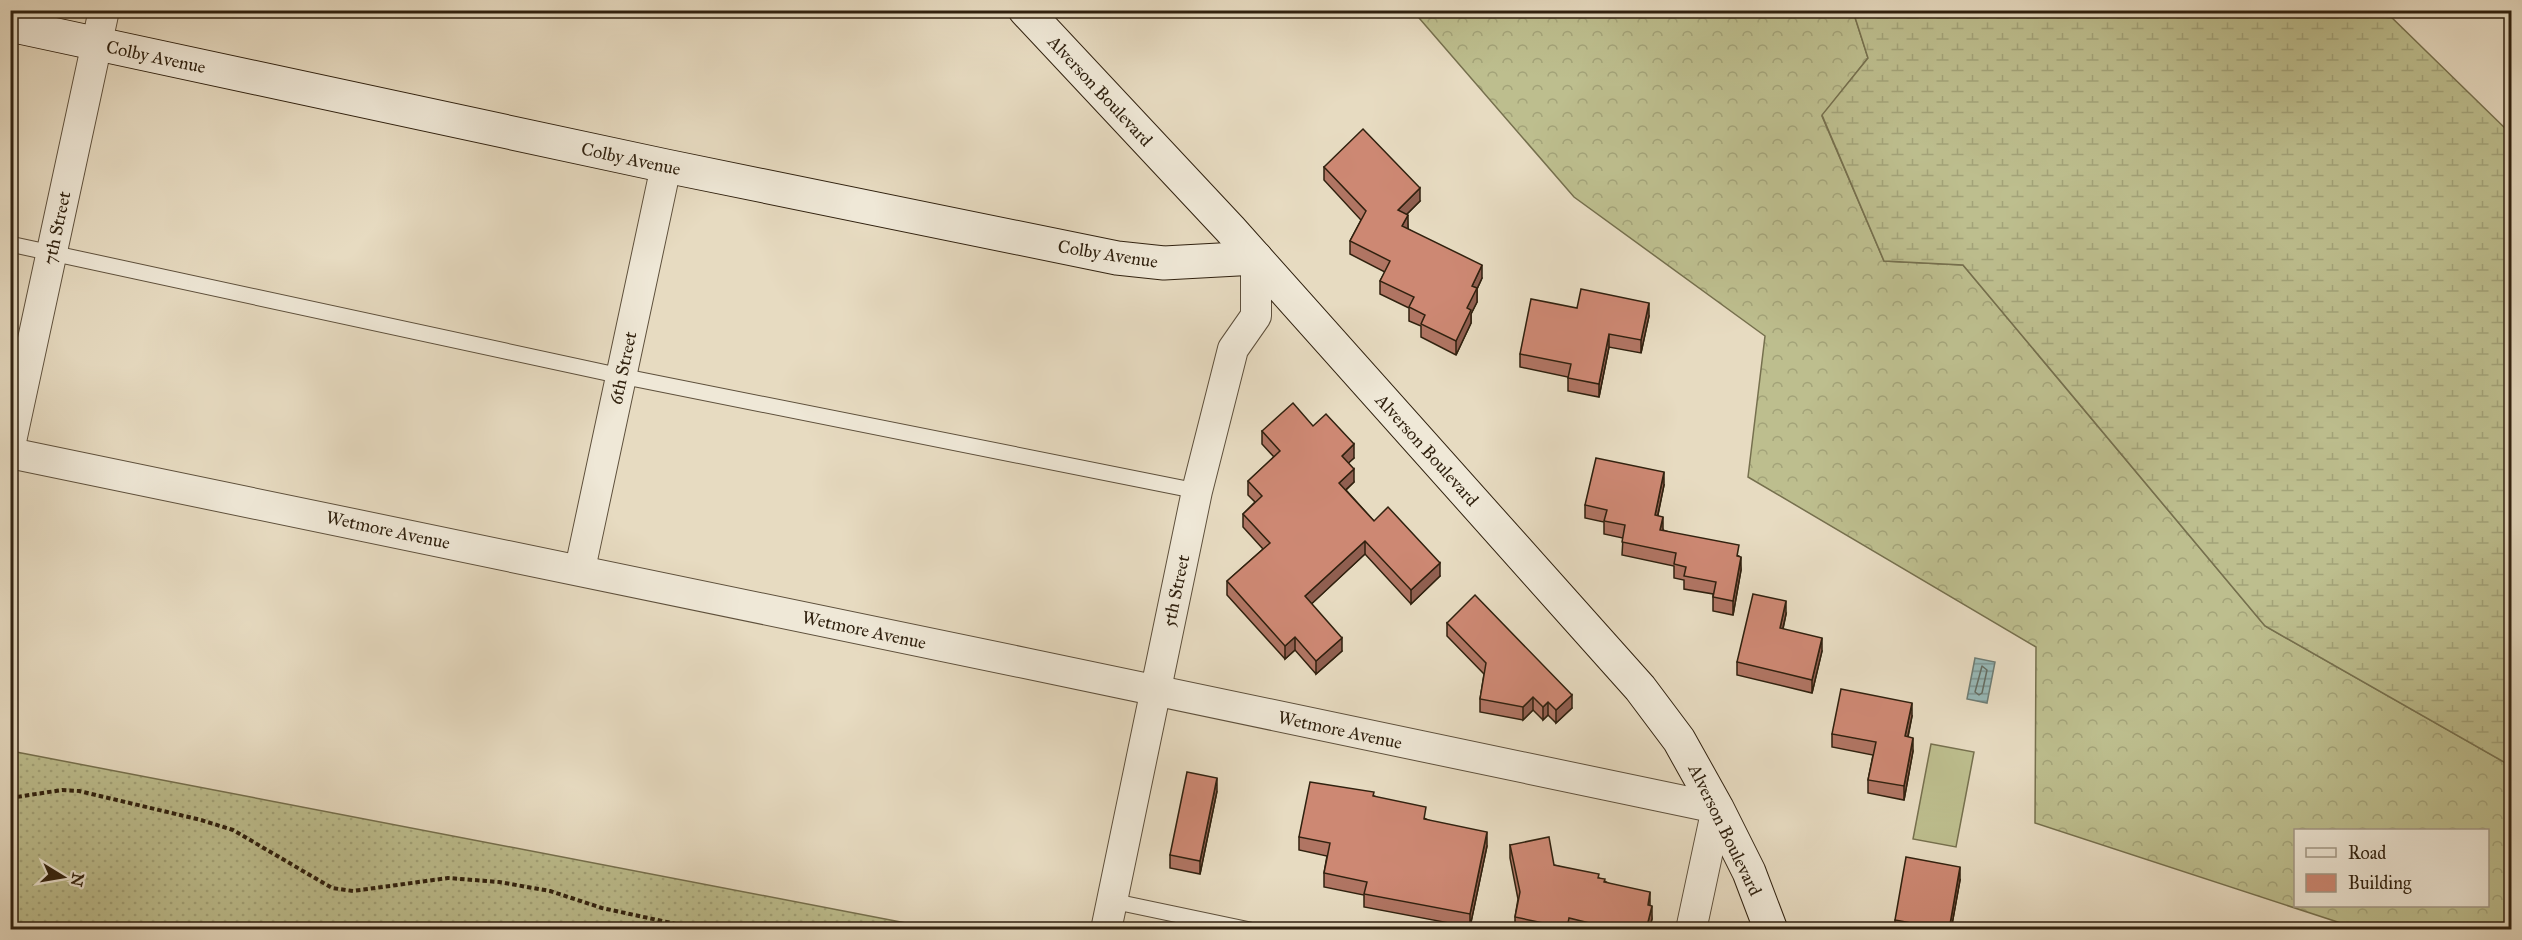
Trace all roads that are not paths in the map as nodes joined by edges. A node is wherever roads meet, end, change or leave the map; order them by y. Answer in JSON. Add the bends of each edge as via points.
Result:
{"nodes":[{"id":1,"x":104,"y":10,"type":"edge"},
{"id":2,"x":1025,"y":10,"type":"edge"},
{"id":3,"x":10,"y":26,"type":"edge"},
{"id":4,"x":97,"y":44,"type":"junction"},
{"id":5,"x":666,"y":166,"type":"junction"},
{"id":6,"x":10,"y":244,"type":"edge"},
{"id":7,"x":52,"y":252,"type":"junction"},
{"id":8,"x":1256,"y":258,"type":"junction"},
{"id":9,"x":621,"y":376,"type":"junction"},
{"id":10,"x":10,"y":446,"type":"edge"},
{"id":11,"x":10,"y":453,"type":"edge"},
{"id":12,"x":1197,"y":491,"type":"junction"},
{"id":13,"x":580,"y":569,"type":"junction"},
{"id":14,"x":1155,"y":692,"type":"junction"},
{"id":15,"x":1717,"y":808,"type":"junction"},
{"id":16,"x":1109,"y":915,"type":"edge"},
{"id":17,"x":1250,"y":930,"type":"edge"},
{"id":18,"x":1691,"y":930,"type":"edge"},
{"id":19,"x":1771,"y":930,"type":"edge"}],
"edges":[{"from":1,"to":4,"type":"street","name":"7th Street"},
{"from":2,"to":8,"type":"main road","name":"Alverson Boulevard"},
{"from":3,"to":4,"type":"main road","name":"Colby Avenue"},
{"from":4,"to":5,"type":"main road","name":"Colby Avenue"},
{"from":4,"to":7,"type":"street","name":"7th Street"},
{"from":5,"to":8,"type":"main road","name":"Colby Avenue","via":[[1117,258],[1164,263]]},
{"from":5,"to":9,"type":"street","name":"6th Street"},
{"from":6,"to":7,"type":"lane"},
{"from":7,"to":9,"type":"lane"},
{"from":7,"to":10,"type":"street","name":"7th Street"},
{"from":8,"to":12,"type":"street","name":"5th Street","via":[[1256,316],[1233,350]]},
{"from":8,"to":15,"type":"main road","name":"Alverson Boulevard","via":[[1640,688],[1679,740]]},
{"from":9,"to":12,"type":"lane"},
{"from":9,"to":13,"type":"street","name":"6th Street"},
{"from":11,"to":13,"type":"street","name":"Wetmore Avenue"},
{"from":12,"to":14,"type":"street","name":"5th Street"},
{"from":13,"to":14,"type":"street","name":"Wetmore Avenue"},
{"from":14,"to":15,"type":"street","name":"Wetmore Avenue"},
{"from":14,"to":16,"type":"street","name":"5th Street"},
{"from":15,"to":18,"type":"street"},
{"from":15,"to":19,"type":"main road","name":"Alverson Boulevard","via":[[1749,872]]},
{"from":16,"to":17,"type":"lane"}]}
